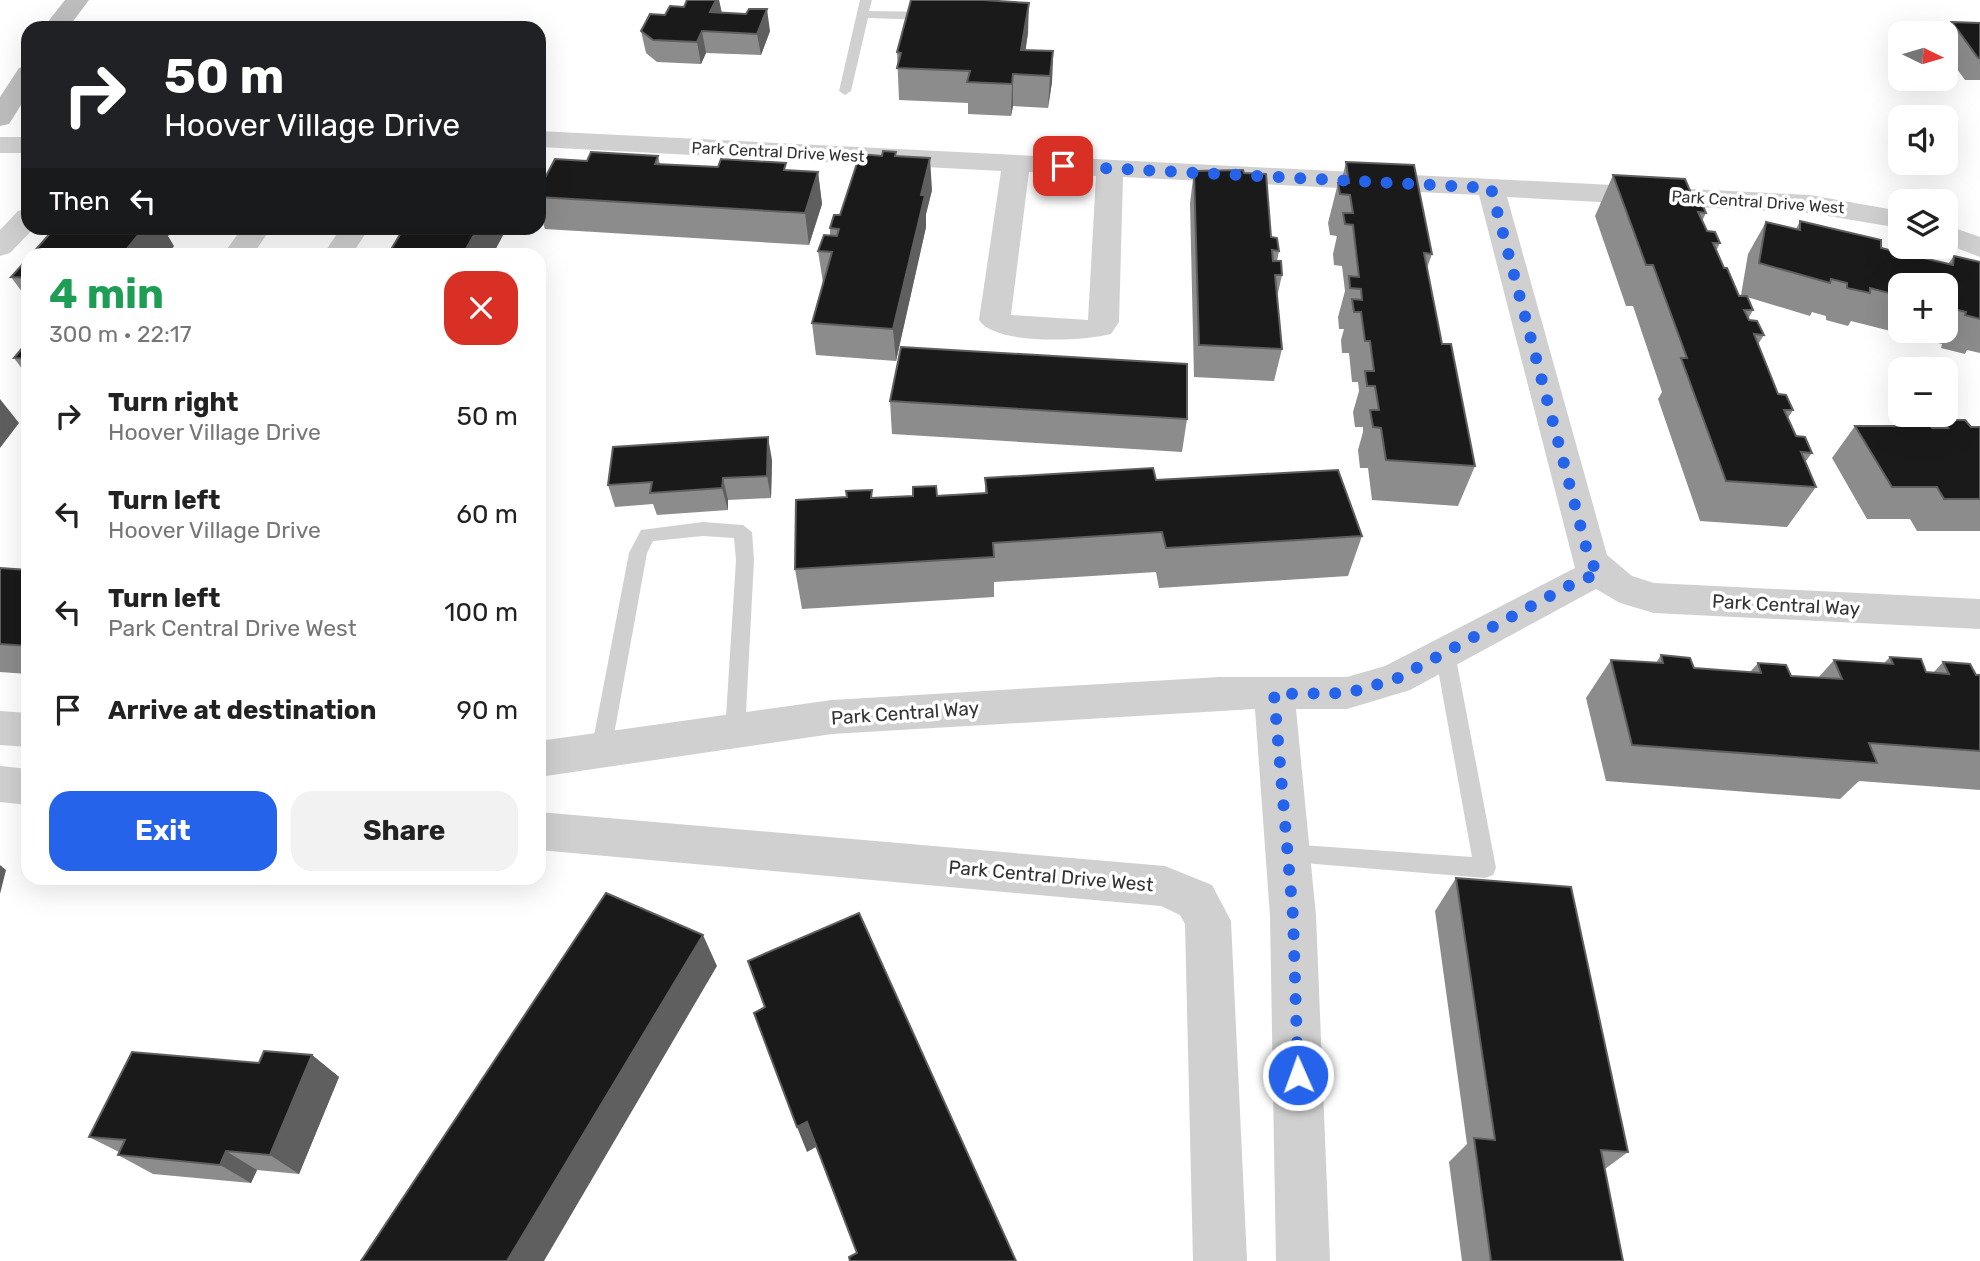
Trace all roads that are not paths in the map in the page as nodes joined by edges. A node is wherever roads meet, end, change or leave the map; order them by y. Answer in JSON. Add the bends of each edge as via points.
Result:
{"nodes":[{"id":1,"x":77,"y":0,"type":"edge"},
{"id":2,"x":866,"y":0,"type":"edge"},
{"id":3,"x":862,"y":14,"type":"junction"},
{"id":4,"x":943,"y":17,"type":"edge"},
{"id":5,"x":60,"y":21,"type":"edge"},
{"id":6,"x":21,"y":84,"type":"edge"},
{"id":7,"x":845,"y":91,"type":"dead end"},
{"id":8,"x":0,"y":118,"type":"edge"},
{"id":9,"x":546,"y":139,"type":"edge"},
{"id":10,"x":0,"y":145,"type":"edge"},
{"id":11,"x":21,"y":145,"type":"edge"},
{"id":12,"x":1016,"y":164,"type":"junction"},
{"id":13,"x":1110,"y":168,"type":"junction"},
{"id":14,"x":1491,"y":188,"type":"junction"},
{"id":15,"x":1888,"y":217,"type":"edge"},
{"id":16,"x":21,"y":224,"type":"edge"},
{"id":17,"x":1958,"y":239,"type":"edge"},
{"id":18,"x":0,"y":247,"type":"edge"},
{"id":19,"x":1980,"y":248,"type":"edge"},
{"id":20,"x":1600,"y":573,"type":"junction"},
{"id":21,"x":1980,"y":614,"type":"edge"},
{"id":22,"x":1445,"y":653,"type":"junction"},
{"id":23,"x":1274,"y":694,"type":"junction"},
{"id":24,"x":0,"y":728,"type":"edge"},
{"id":25,"x":21,"y":730,"type":"edge"},
{"id":26,"x":735,"y":732,"type":"junction"},
{"id":27,"x":601,"y":751,"type":"junction"},
{"id":28,"x":546,"y":758,"type":"edge"},
{"id":29,"x":0,"y":784,"type":"edge"},
{"id":30,"x":21,"y":786,"type":"edge"},
{"id":31,"x":546,"y":832,"type":"edge"},
{"id":32,"x":1287,"y":854,"type":"junction"},
{"id":33,"x":1220,"y":1261,"type":"edge"},
{"id":34,"x":1303,"y":1261,"type":"edge"}],
"edges":[{"from":1,"to":5,"type":"street"},
{"from":2,"to":3,"type":"lane"},
{"from":3,"to":4,"type":"lane"},
{"from":3,"to":7,"type":"lane"},
{"from":6,"to":8,"type":"street"},
{"from":9,"to":12,"type":"street","name":"Park Central Drive West"},
{"from":10,"to":11,"type":"street"},
{"from":12,"to":13,"type":"street","name":"Park Central Drive West"},
{"from":12,"to":13,"type":"street","via":[[995,320],[1008,326],[1088,330],[1103,322]]},
{"from":13,"to":14,"type":"street","name":"Park Central Drive West"},
{"from":14,"to":15,"type":"street","name":"Park Central Drive West","via":[[1810,204]]},
{"from":14,"to":20,"type":"street","via":[[1590,562]]},
{"from":16,"to":18,"type":"street"},
{"from":17,"to":19,"type":"street"},
{"from":20,"to":21,"type":"street","name":"Park Central Way","via":[[1621,589],[1654,598]]},
{"from":20,"to":22,"type":"street","name":"Park Central Way"},
{"from":22,"to":23,"type":"street","name":"Park Central Way","via":[[1396,679],[1348,693]]},
{"from":22,"to":32,"type":"lane","via":[[1485,867]]},
{"from":23,"to":26,"type":"street","name":"Park Central Way","via":[[1220,693],[832,717]]},
{"from":23,"to":32,"type":"street"},
{"from":24,"to":25,"type":"street"},
{"from":26,"to":27,"type":"street","name":"Park Central Way"},
{"from":26,"to":27,"type":"lane","via":[[743,532],[703,529],[647,535],[638,553]]},
{"from":27,"to":28,"type":"street","name":"Park Central Way"},
{"from":29,"to":30,"type":"street"},
{"from":31,"to":33,"type":"street","name":"Park Central Drive West","via":[[1164,886],[1196,900],[1208,921]]},
{"from":32,"to":34,"type":"street","via":[[1293,916]]}]}
